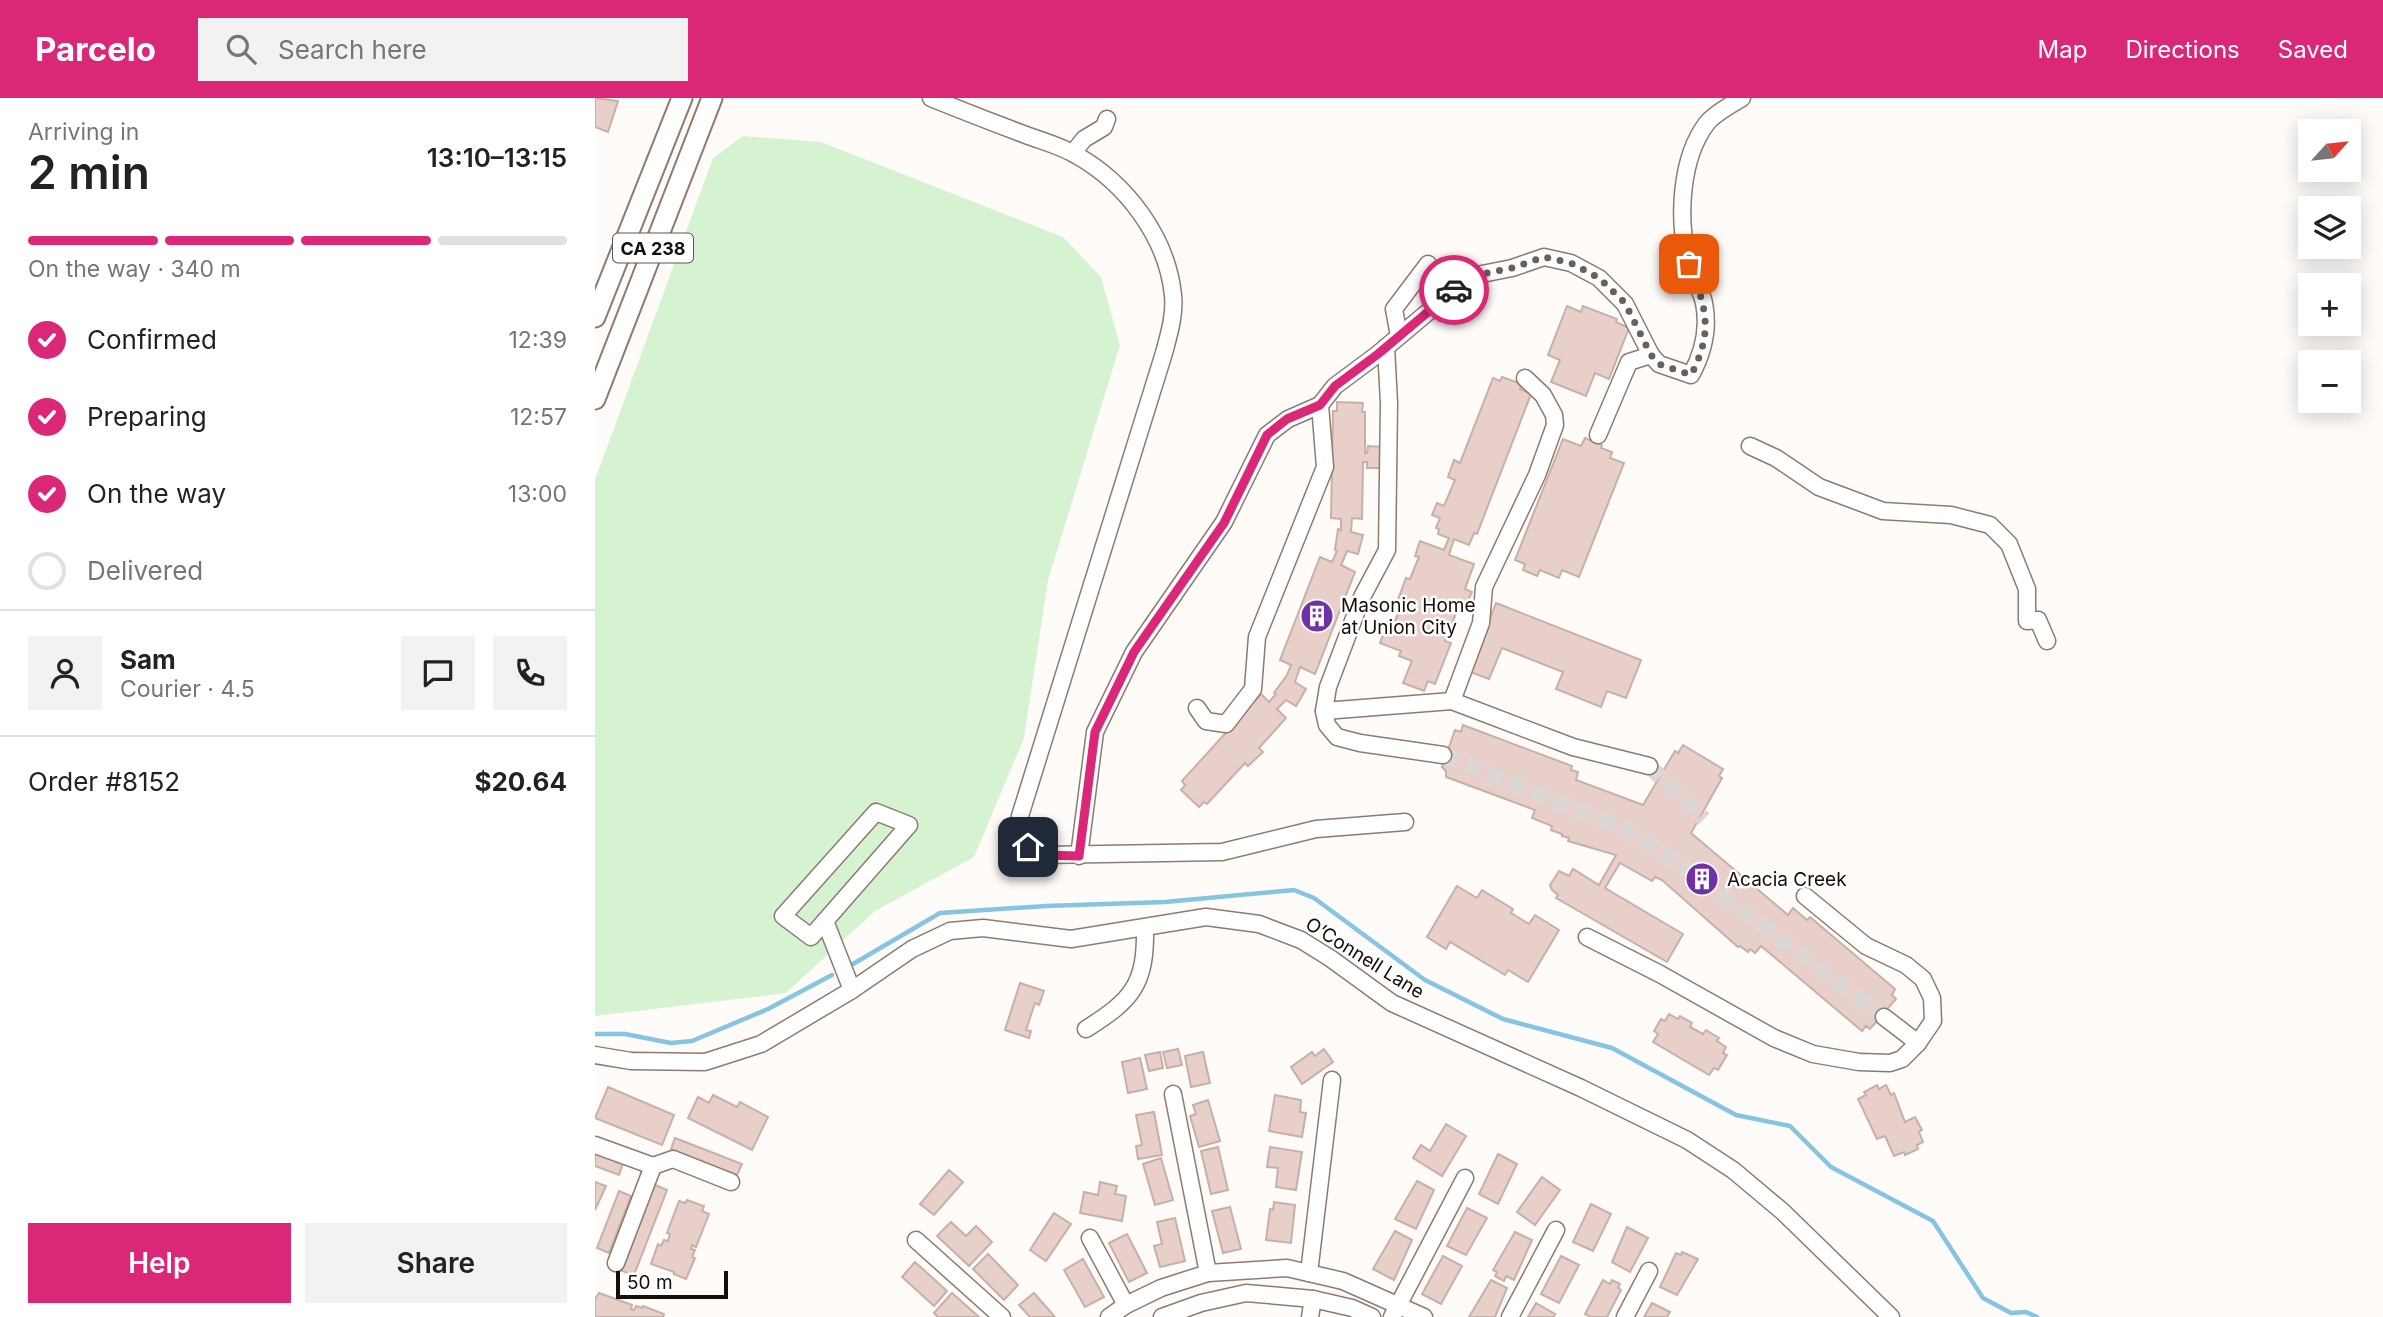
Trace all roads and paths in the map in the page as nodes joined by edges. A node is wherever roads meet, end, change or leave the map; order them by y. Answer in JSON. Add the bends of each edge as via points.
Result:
{"nodes":[{"id":1,"x":682,"y":98,"type":"edge"},
{"id":2,"x":712,"y":98,"type":"edge"},
{"id":3,"x":931,"y":98,"type":"edge"},
{"id":4,"x":1742,"y":98,"type":"edge"},
{"id":5,"x":1107,"y":120,"type":"dead end"},
{"id":6,"x":1073,"y":153,"type":"junction"},
{"id":7,"x":1428,"y":264,"type":"dead end"},
{"id":8,"x":595,"y":317,"type":"edge"},
{"id":9,"x":1393,"y":342,"type":"junction"},
{"id":10,"x":1651,"y":355,"type":"junction"},
{"id":11,"x":1525,"y":378,"type":"dead end"},
{"id":12,"x":595,"y":399,"type":"edge"},
{"id":13,"x":1320,"y":405,"type":"junction"},
{"id":14,"x":1598,"y":435,"type":"dead end"},
{"id":15,"x":1750,"y":446,"type":"dead end"},
{"id":16,"x":2047,"y":641,"type":"dead end"},
{"id":17,"x":1452,"y":701,"type":"junction"},
{"id":18,"x":1197,"y":708,"type":"dead end"},
{"id":19,"x":1324,"y":710,"type":"junction"},
{"id":20,"x":1443,"y":755,"type":"tunnel mouth"},
{"id":21,"x":1649,"y":766,"type":"tunnel mouth"},
{"id":22,"x":1405,"y":822,"type":"dead end"},
{"id":23,"x":1079,"y":856,"type":"junction"},
{"id":24,"x":1805,"y":896,"type":"dead end"},
{"id":25,"x":825,"y":921,"type":"junction"},
{"id":26,"x":1145,"y":928,"type":"junction"},
{"id":27,"x":1587,"y":937,"type":"dead end"},
{"id":28,"x":845,"y":994,"type":"junction"},
{"id":29,"x":1884,"y":1017,"type":"tunnel mouth"},
{"id":30,"x":1086,"y":1029,"type":"dead end"},
{"id":31,"x":1918,"y":1043,"type":"junction"},
{"id":32,"x":595,"y":1055,"type":"edge"},
{"id":33,"x":1332,"y":1080,"type":"dead end"},
{"id":34,"x":1173,"y":1094,"type":"dead end"},
{"id":35,"x":595,"y":1145,"type":"edge"},
{"id":36,"x":653,"y":1166,"type":"junction"},
{"id":37,"x":1465,"y":1178,"type":"dead end"},
{"id":38,"x":731,"y":1182,"type":"dead end"},
{"id":39,"x":1556,"y":1230,"type":"dead end"},
{"id":40,"x":1090,"y":1238,"type":"dead end"},
{"id":41,"x":916,"y":1240,"type":"dead end"},
{"id":42,"x":616,"y":1264,"type":"dead end"},
{"id":43,"x":1242,"y":1270,"type":"junction"},
{"id":44,"x":1649,"y":1271,"type":"dead end"},
{"id":45,"x":1208,"y":1273,"type":"junction"},
{"id":46,"x":1309,"y":1273,"type":"junction"},
{"id":47,"x":1245,"y":1293,"type":"junction"},
{"id":48,"x":1313,"y":1299,"type":"junction"},
{"id":49,"x":1126,"y":1305,"type":"junction"},
{"id":50,"x":1396,"y":1311,"type":"edge"},
{"id":51,"x":1169,"y":1316,"type":"edge"},
{"id":52,"x":1002,"y":1317,"type":"edge"},
{"id":53,"x":1109,"y":1317,"type":"edge"},
{"id":54,"x":1310,"y":1317,"type":"edge"},
{"id":55,"x":1372,"y":1317,"type":"edge"},
{"id":56,"x":1424,"y":1317,"type":"edge"},
{"id":57,"x":1510,"y":1317,"type":"edge"},
{"id":58,"x":1625,"y":1317,"type":"edge"},
{"id":59,"x":1891,"y":1317,"type":"edge"}],
"edges":[{"from":1,"to":8,"type":"main road","number":"CA 238"},
{"from":2,"to":12,"type":"main road","number":"CA 238"},
{"from":3,"to":6,"type":"street"},
{"from":4,"to":10,"type":"street","via":[[1709,120],[1694,143],[1685,172],[1683,236],[1704,303],[1706,338],[1699,360],[1691,375],[1659,364]]},
{"from":5,"to":6,"type":"street"},
{"from":6,"to":23,"type":"street","via":[[1098,169],[1140,213],[1158,240],[1173,297],[1164,353],[1020,816],[1019,834],[1028,847],[1043,855]]},
{"from":7,"to":9,"type":"street","via":[[1394,309]]},
{"from":9,"to":10,"type":"street","via":[[1465,281],[1544,257],[1571,263],[1599,278],[1625,303]]},
{"from":9,"to":13,"type":"street","via":[[1335,386]]},
{"from":9,"to":19,"type":"street","via":[[1387,550],[1363,597],[1328,687]]},
{"from":10,"to":14,"type":"street","via":[[1629,362]]},
{"from":11,"to":17,"type":"street","via":[[1543,395],[1555,425],[1537,475],[1484,587],[1481,623]]},
{"from":13,"to":18,"type":"street","via":[[1325,467],[1257,637],[1253,689],[1226,724],[1206,721]]},
{"from":13,"to":23,"type":"street","via":[[1287,419],[1267,435],[1224,523],[1134,652],[1095,732]]},
{"from":15,"to":16,"type":"street","via":[[1819,487],[1883,511],[1951,516],[1990,525],[2009,544],[2028,589],[2027,621],[2038,620]]},
{"from":17,"to":19,"type":"street"},
{"from":17,"to":21,"type":"street","via":[[1573,747]]},
{"from":19,"to":20,"type":"street","via":[[1337,737]]},
{"from":22,"to":23,"type":"street","via":[[1316,829],[1222,852]]},
{"from":24,"to":31,"type":"street","via":[[1866,946],[1906,965],[1923,979],[1932,998],[1933,1021]]},
{"from":25,"to":25,"type":"street","via":[[811,937],[783,915],[876,812],[909,825]]},
{"from":25,"to":28,"type":"street"},
{"from":26,"to":28,"type":"street","name":"O’Connell Lane","via":[[1070,939],[983,928],[950,931],[912,949]]},
{"from":26,"to":30,"type":"street","via":[[1139,981],[1117,1009]]},
{"from":26,"to":59,"type":"street","name":"O’Connell Lane","via":[[1206,917],[1259,923],[1301,940],[1392,1003],[1687,1140],[1733,1170],[1782,1211]]},
{"from":27,"to":31,"type":"street","via":[[1774,1038],[1813,1054],[1890,1063],[1902,1059]]},
{"from":28,"to":32,"type":"street","name":"O’Connell Lane","via":[[761,1044],[705,1062],[631,1061]]},
{"from":29,"to":31,"type":"street"},
{"from":33,"to":46,"type":"street"},
{"from":34,"to":45,"type":"street"},
{"from":35,"to":36,"type":"street"},
{"from":36,"to":38,"type":"street","via":[[673,1159]]},
{"from":36,"to":42,"type":"street"},
{"from":37,"to":50,"type":"street"},
{"from":39,"to":57,"type":"street"},
{"from":40,"to":49,"type":"street"},
{"from":41,"to":52,"type":"street"},
{"from":43,"to":45,"type":"street"},
{"from":43,"to":46,"type":"street","via":[[1287,1268]]},
{"from":43,"to":47,"type":"street"},
{"from":44,"to":58,"type":"street"},
{"from":45,"to":49,"type":"street"},
{"from":46,"to":50,"type":"street","via":[[1343,1281]]},
{"from":47,"to":48,"type":"street"},
{"from":47,"to":51,"type":"street"},
{"from":48,"to":54,"type":"street"},
{"from":48,"to":55,"type":"street"},
{"from":49,"to":53,"type":"street"},
{"from":50,"to":56,"type":"street"}]}
